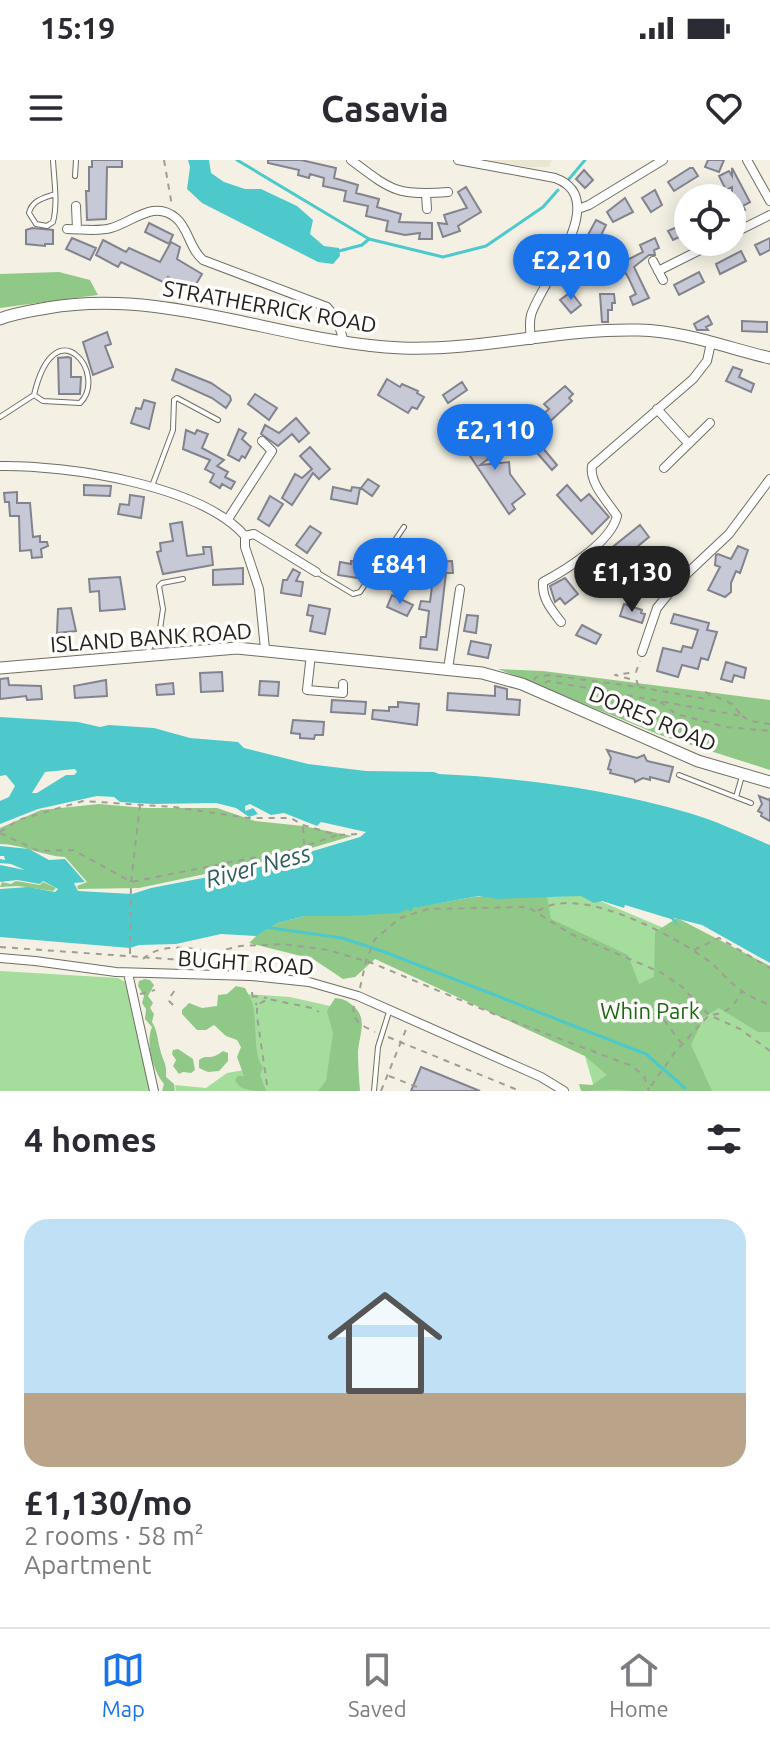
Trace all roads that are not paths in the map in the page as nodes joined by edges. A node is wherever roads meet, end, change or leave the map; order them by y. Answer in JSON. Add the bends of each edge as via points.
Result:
{"nodes":[{"id":1,"x":53,"y":160,"type":"edge"},
{"id":2,"x":76,"y":160,"type":"edge"},
{"id":3,"x":351,"y":160,"type":"edge"},
{"id":4,"x":458,"y":160,"type":"edge"},
{"id":5,"x":663,"y":160,"type":"edge"},
{"id":6,"x":747,"y":160,"type":"edge"},
{"id":7,"x":75,"y":176,"type":"dead end"},
{"id":8,"x":448,"y":192,"type":"dead end"},
{"id":9,"x":55,"y":194,"type":"junction"},
{"id":10,"x":426,"y":194,"type":"junction"},
{"id":11,"x":770,"y":201,"type":"edge"},
{"id":12,"x":76,"y":206,"type":"dead end"},
{"id":13,"x":427,"y":209,"type":"dead end"},
{"id":14,"x":578,"y":209,"type":"junction"},
{"id":15,"x":770,"y":215,"type":"edge"},
{"id":16,"x":746,"y":227,"type":"edge"},
{"id":17,"x":688,"y":256,"type":"edge"},
{"id":18,"x":653,"y":261,"type":"dead end"},
{"id":19,"x":658,"y":271,"type":"junction"},
{"id":20,"x":663,"y":280,"type":"dead end"},
{"id":21,"x":0,"y":319,"type":"edge"},
{"id":22,"x":531,"y":340,"type":"junction"},
{"id":23,"x":344,"y":342,"type":"junction"},
{"id":24,"x":711,"y":343,"type":"junction"},
{"id":25,"x":770,"y":358,"type":"edge"},
{"id":26,"x":34,"y":395,"type":"junction"},
{"id":27,"x":657,"y":409,"type":"junction"},
{"id":28,"x":0,"y":417,"type":"edge"},
{"id":29,"x":218,"y":420,"type":"dead end"},
{"id":30,"x":710,"y":423,"type":"dead end"},
{"id":31,"x":262,"y":441,"type":"dead end"},
{"id":32,"x":688,"y":443,"type":"junction"},
{"id":33,"x":0,"y":466,"type":"edge"},
{"id":34,"x":664,"y":468,"type":"dead end"},
{"id":35,"x":770,"y":479,"type":"edge"},
{"id":36,"x":151,"y":488,"type":"junction"},
{"id":37,"x":228,"y":519,"type":"junction"},
{"id":38,"x":404,"y":527,"type":"dead end"},
{"id":39,"x":245,"y":536,"type":"junction"},
{"id":40,"x":316,"y":572,"type":"joint"},
{"id":41,"x":183,"y":579,"type":"dead end"},
{"id":42,"x":460,"y":589,"type":"dead end"},
{"id":43,"x":561,"y":622,"type":"dead end"},
{"id":44,"x":265,"y":649,"type":"junction"},
{"id":45,"x":642,"y":652,"type":"road end"},
{"id":46,"x":311,"y":654,"type":"junction"},
{"id":47,"x":146,"y":655,"type":"junction"},
{"id":48,"x":0,"y":668,"type":"edge"},
{"id":49,"x":448,"y":669,"type":"junction"},
{"id":50,"x":343,"y":684,"type":"dead end"},
{"id":51,"x":528,"y":687,"type":"joint"},
{"id":52,"x":679,"y":775,"type":"dead end"},
{"id":53,"x":743,"y":775,"type":"junction"},
{"id":54,"x":770,"y":782,"type":"edge"},
{"id":55,"x":736,"y":797,"type":"junction"},
{"id":56,"x":751,"y":803,"type":"dead end"},
{"id":57,"x":0,"y":958,"type":"edge"},
{"id":58,"x":128,"y":973,"type":"junction"},
{"id":59,"x":390,"y":1010,"type":"junction"},
{"id":60,"x":154,"y":1091,"type":"edge"},
{"id":61,"x":374,"y":1091,"type":"edge"},
{"id":62,"x":564,"y":1091,"type":"edge"}],
"edges":[{"from":1,"to":9,"type":"lane"},
{"from":2,"to":7,"type":"lane"},
{"from":3,"to":10,"type":"street","via":[[396,190]]},
{"from":4,"to":14,"type":"street","via":[[560,180],[575,195]]},
{"from":5,"to":14,"type":"street"},
{"from":6,"to":11,"type":"street"},
{"from":8,"to":10,"type":"street"},
{"from":9,"to":9,"type":"lane","via":[[53,222],[36,224],[30,208]]},
{"from":10,"to":13,"type":"street"},
{"from":12,"to":23,"type":"street","via":[[72,229],[110,228],[146,211],[177,219],[203,260],[327,307]]},
{"from":14,"to":22,"type":"street","via":[[573,232],[531,315]]},
{"from":15,"to":16,"type":"street"},
{"from":17,"to":19,"type":"street"},
{"from":18,"to":19,"type":"street"},
{"from":19,"to":20,"type":"street"},
{"from":21,"to":23,"type":"main road","name":"STRATHERRICK ROAD","via":[[66,305],[128,303]]},
{"from":22,"to":23,"type":"main road","name":"STRATHERRICK ROAD","via":[[403,348]]},
{"from":22,"to":24,"type":"main road","name":"STRATHERRICK ROAD","via":[[643,330]]},
{"from":24,"to":25,"type":"main road","name":"STRATHERRICK ROAD"},
{"from":24,"to":27,"type":"street","via":[[702,369]]},
{"from":26,"to":26,"type":"lane","via":[[51,356],[62,349],[79,357],[89,382],[80,403],[43,401]]},
{"from":26,"to":28,"type":"lane"},
{"from":27,"to":32,"type":"street"},
{"from":27,"to":43,"type":"street","via":[[592,466],[590,473],[617,516],[615,526],[572,567],[543,582],[542,592]]},
{"from":29,"to":36,"type":"lane","via":[[174,400],[173,430]]},
{"from":30,"to":32,"type":"street"},
{"from":31,"to":37,"type":"street","via":[[272,451]]},
{"from":32,"to":34,"type":"street"},
{"from":33,"to":36,"type":"street","via":[[78,472]]},
{"from":35,"to":45,"type":"street","via":[[729,534],[657,608]]},
{"from":36,"to":37,"type":"street"},
{"from":37,"to":39,"type":"street"},
{"from":38,"to":40,"type":"lane","via":[[360,592],[353,594]]},
{"from":39,"to":40,"type":"street","via":[[254,534]]},
{"from":39,"to":44,"type":"street","via":[[259,589]]},
{"from":41,"to":47,"type":"lane","via":[[159,586],[160,629]]},
{"from":42,"to":49,"type":"street"},
{"from":44,"to":46,"type":"main road","name":"ISLAND BANK ROAD"},
{"from":44,"to":47,"type":"main road","name":"ISLAND BANK ROAD"},
{"from":46,"to":49,"type":"main road","name":"ISLAND BANK ROAD"},
{"from":46,"to":50,"type":"street","via":[[307,690],[343,693]]},
{"from":47,"to":48,"type":"main road","name":"ISLAND BANK ROAD"},
{"from":49,"to":51,"type":"main road","name":"ISLAND BANK ROAD"},
{"from":51,"to":53,"type":"main road","name":"DORES ROAD","via":[[698,761]]},
{"from":52,"to":55,"type":"lane"},
{"from":53,"to":54,"type":"main road","name":"DORES ROAD"},
{"from":53,"to":55,"type":"lane"},
{"from":55,"to":56,"type":"lane"},
{"from":57,"to":58,"type":"street","name":"BUGHT ROAD"},
{"from":58,"to":59,"type":"street","name":"BUGHT ROAD","via":[[282,978],[358,996]]},
{"from":58,"to":60,"type":"street"},
{"from":59,"to":61,"type":"lane","via":[[381,1032]]},
{"from":59,"to":62,"type":"street","name":"BUGHT ROAD"}]}
